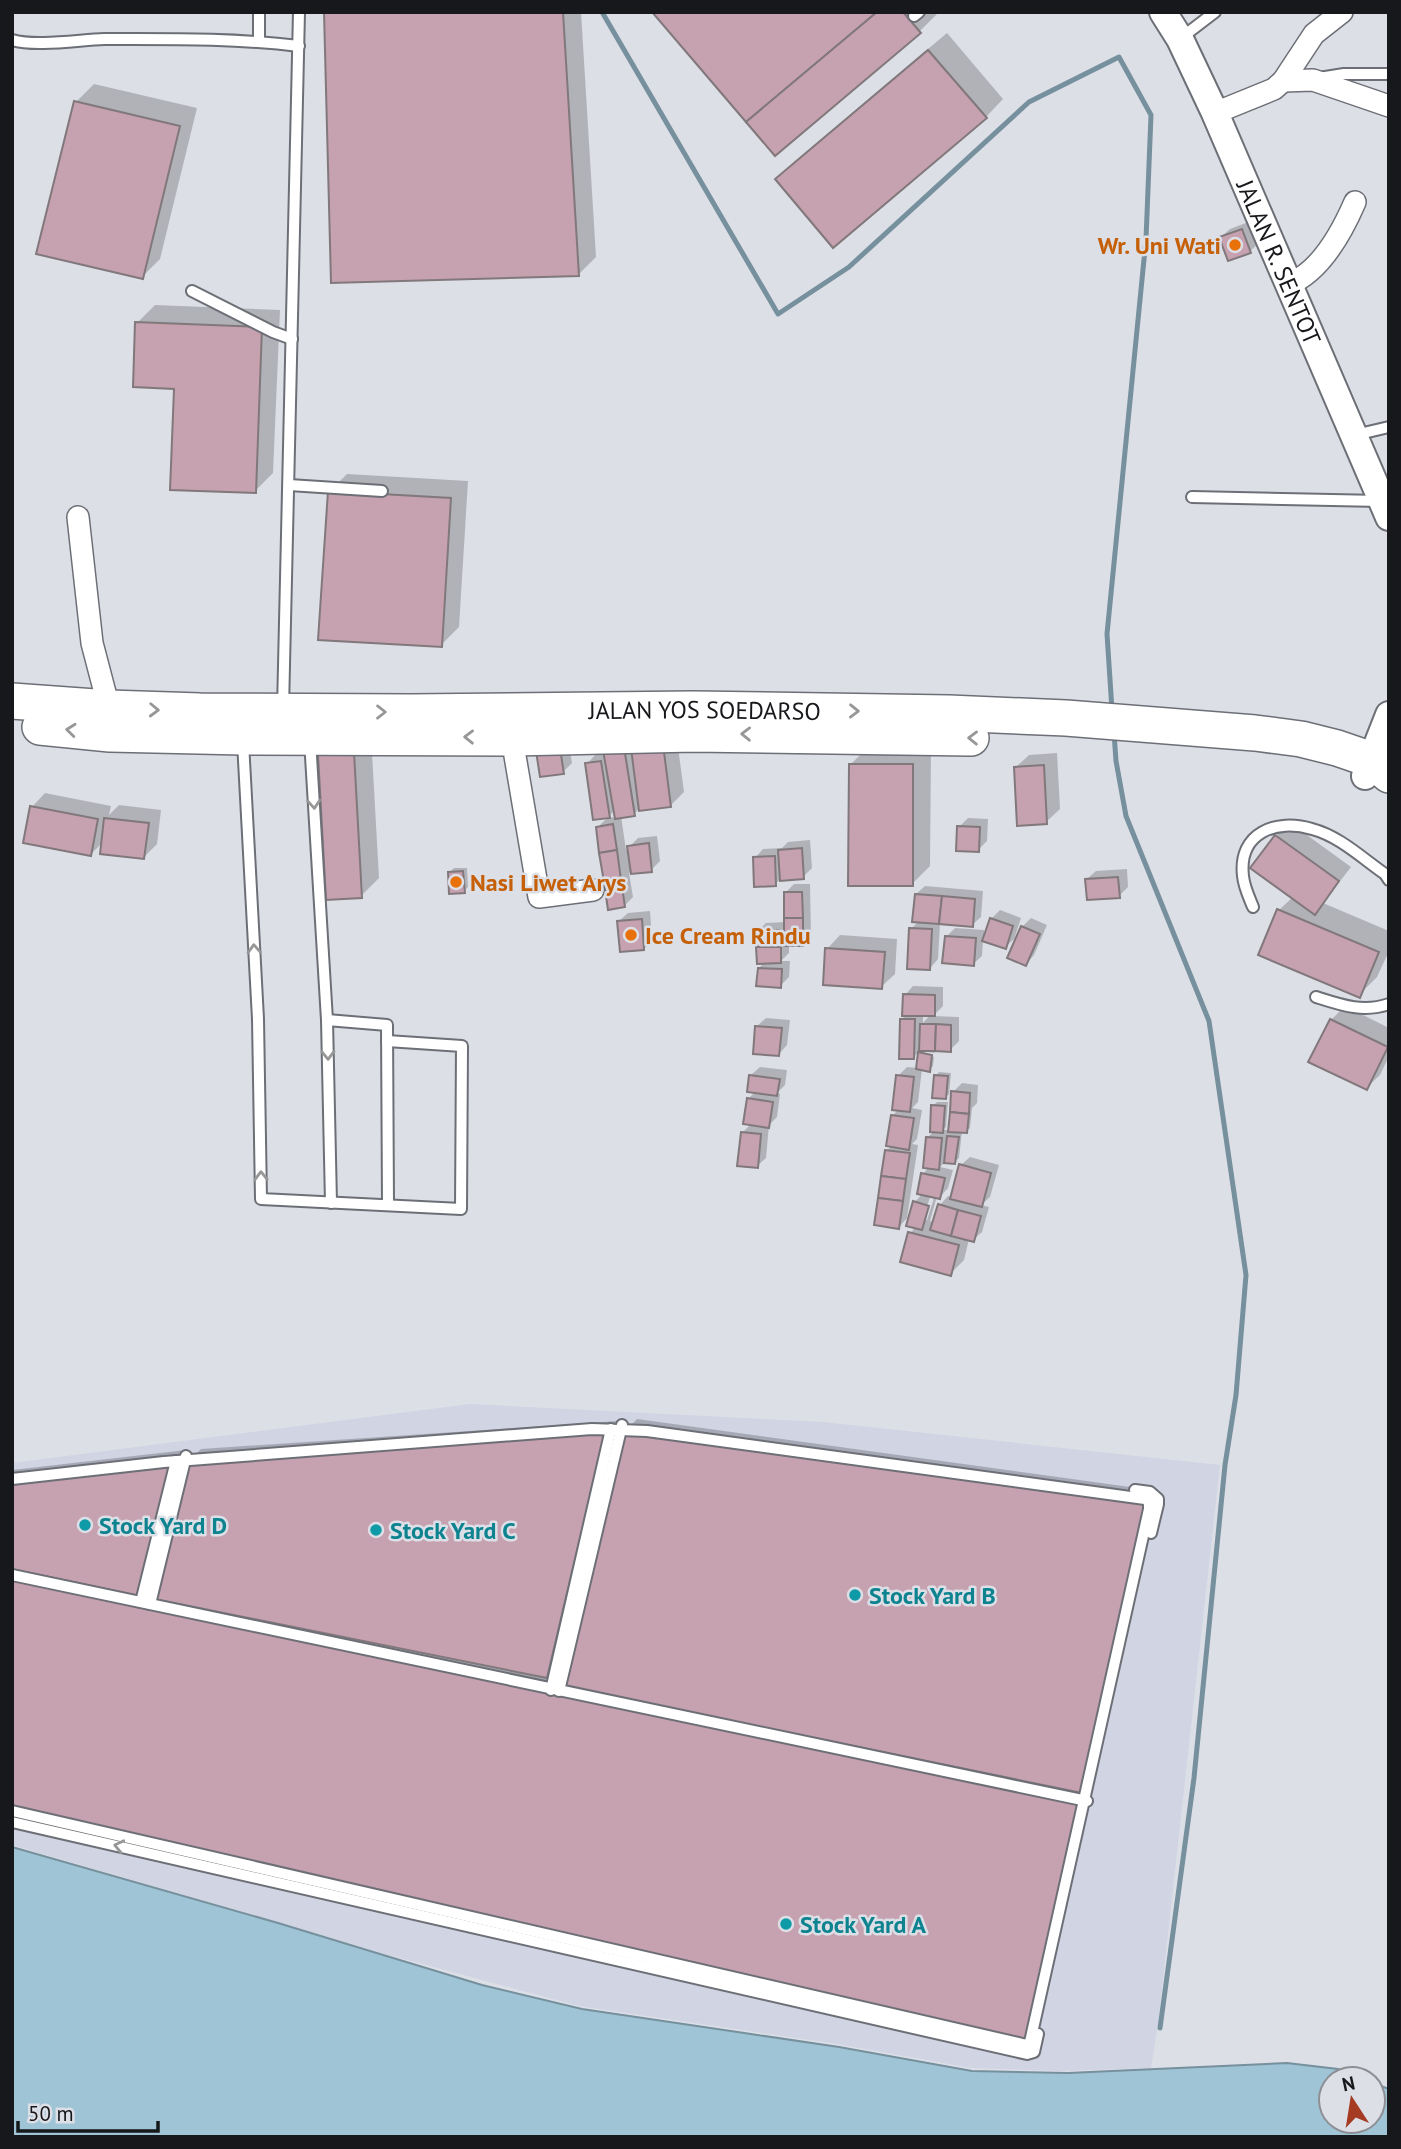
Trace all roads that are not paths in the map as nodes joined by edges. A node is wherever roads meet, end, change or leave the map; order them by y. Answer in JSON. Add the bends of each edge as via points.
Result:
{"nodes":[{"id":1,"x":259,"y":12,"type":"edge"},
{"id":2,"x":299,"y":12,"type":"edge"},
{"id":3,"x":1163,"y":12,"type":"edge"},
{"id":4,"x":1215,"y":12,"type":"edge"},
{"id":5,"x":1342,"y":12,"type":"edge"},
{"id":6,"x":1180,"y":39,"type":"junction"},
{"id":7,"x":12,"y":40,"type":"edge"},
{"id":8,"x":259,"y":41,"type":"junction"},
{"id":9,"x":299,"y":46,"type":"junction"},
{"id":10,"x":1389,"y":74,"type":"edge"},
{"id":11,"x":1312,"y":80,"type":"junction"},
{"id":12,"x":1283,"y":81,"type":"junction"},
{"id":13,"x":1389,"y":106,"type":"edge"},
{"id":14,"x":1215,"y":113,"type":"junction"},
{"id":15,"x":1355,"y":202,"type":"dead end"},
{"id":16,"x":1289,"y":284,"type":"junction"},
{"id":17,"x":192,"y":291,"type":"dead end"},
{"id":18,"x":292,"y":338,"type":"junction"},
{"id":19,"x":1389,"y":427,"type":"edge"},
{"id":20,"x":1355,"y":435,"type":"junction"},
{"id":21,"x":289,"y":485,"type":"junction"},
{"id":22,"x":382,"y":491,"type":"dead end"},
{"id":23,"x":1192,"y":497,"type":"dead end"},
{"id":24,"x":1386,"y":509,"type":"edge"},
{"id":25,"x":78,"y":517,"type":"dead end"},
{"id":26,"x":12,"y":701,"type":"edge"},
{"id":27,"x":109,"y":708,"type":"junction"},
{"id":28,"x":1389,"y":715,"type":"edge"},
{"id":29,"x":301,"y":719,"type":"junction"},
{"id":30,"x":694,"y":721,"type":"junction"},
{"id":31,"x":12,"y":724,"type":"edge"},
{"id":32,"x":242,"y":724,"type":"junction"},
{"id":33,"x":512,"y":724,"type":"junction"},
{"id":34,"x":1066,"y":729,"type":"junction"},
{"id":35,"x":1379,"y":772,"type":"edge"},
{"id":36,"x":1387,"y":874,"type":"edge"},
{"id":37,"x":593,"y":890,"type":"dead end"},
{"id":38,"x":1253,"y":907,"type":"dead end"},
{"id":39,"x":1316,"y":997,"type":"dead end"},
{"id":40,"x":1389,"y":1004,"type":"edge"},
{"id":41,"x":327,"y":1020,"type":"junction"},
{"id":42,"x":387,"y":1041,"type":"junction"},
{"id":43,"x":331,"y":1203,"type":"junction"},
{"id":44,"x":388,"y":1205,"type":"junction"},
{"id":45,"x":618,"y":1427,"type":"junction"},
{"id":46,"x":182,"y":1459,"type":"junction"},
{"id":47,"x":12,"y":1477,"type":"edge"},
{"id":48,"x":12,"y":1573,"type":"edge"},
{"id":49,"x":146,"y":1601,"type":"junction"},
{"id":50,"x":555,"y":1688,"type":"junction"},
{"id":51,"x":1087,"y":1799,"type":"junction"},
{"id":52,"x":12,"y":1811,"type":"edge"},
{"id":53,"x":12,"y":1822,"type":"edge"}],
"edges":[{"from":1,"to":8,"type":"lane"},
{"from":2,"to":9,"type":"lane"},
{"from":3,"to":6,"type":"street","name":"JALAN R. SENTOT"},
{"from":4,"to":6,"type":"lane"},
{"from":5,"to":12,"type":"street","via":[[1314,34]]},
{"from":6,"to":14,"type":"street","name":"JALAN R. SENTOT"},
{"from":7,"to":8,"type":"lane"},
{"from":8,"to":9,"type":"lane"},
{"from":9,"to":18,"type":"lane"},
{"from":10,"to":11,"type":"lane"},
{"from":11,"to":12,"type":"street"},
{"from":11,"to":13,"type":"street"},
{"from":12,"to":14,"type":"street","via":[[1270,92]]},
{"from":14,"to":16,"type":"street","name":"JALAN R. SENTOT"},
{"from":15,"to":16,"type":"street","via":[[1342,232],[1301,279]]},
{"from":16,"to":20,"type":"street","name":"JALAN R. SENTOT"},
{"from":17,"to":18,"type":"lane"},
{"from":18,"to":21,"type":"lane"},
{"from":19,"to":20,"type":"lane"},
{"from":20,"to":24,"type":"street","name":"JALAN R. SENTOT"},
{"from":21,"to":22,"type":"lane"},
{"from":21,"to":29,"type":"lane"},
{"from":23,"to":24,"type":"lane"},
{"from":25,"to":27,"type":"street","via":[[92,643]]},
{"from":26,"to":27,"type":"highway","name":"JALAN YOS SOEDARSO"},
{"from":27,"to":32,"type":"highway","name":"JALAN YOS SOEDARSO","one_way":true},
{"from":28,"to":35,"type":"street"},
{"from":29,"to":32,"type":"highway","name":"JALAN YOS SOEDARSO"},
{"from":29,"to":33,"type":"highway","name":"JALAN YOS SOEDARSO"},
{"from":29,"to":41,"type":"lane","one_way":true},
{"from":30,"to":33,"type":"highway","name":"JALAN YOS SOEDARSO"},
{"from":30,"to":34,"type":"highway","name":"JALAN YOS SOEDARSO","one_way":true,"via":[[949,713]]},
{"from":34,"to":30,"type":"highway","name":"JALAN YOS SOEDARSO","one_way":true,"via":[[828,744]]},
{"from":32,"to":31,"type":"highway","name":"JALAN YOS SOEDARSO","one_way":true,"via":[[110,734]]},
{"from":43,"to":32,"type":"lane","one_way":true,"via":[[261,1199],[258,1019]]},
{"from":33,"to":37,"type":"street","via":[[539,897]]},
{"from":34,"to":35,"type":"highway","name":"JALAN YOS SOEDARSO","via":[[1174,738],[1255,733],[1301,739],[1337,748]]},
{"from":36,"to":38,"type":"lane","via":[[1333,837],[1295,825],[1273,827],[1254,838],[1243,863]]},
{"from":39,"to":40,"type":"lane","via":[[1353,1008]]},
{"from":41,"to":42,"type":"lane","via":[[387,1025]]},
{"from":41,"to":43,"type":"lane","one_way":true},
{"from":42,"to":44,"type":"lane"},
{"from":42,"to":44,"type":"lane","via":[[462,1046],[461,1209]]},
{"from":43,"to":44,"type":"lane"},
{"from":45,"to":46,"type":"lane","via":[[592,1422]]},
{"from":45,"to":50,"type":"lane"},
{"from":45,"to":51,"type":"lane","via":[[1149,1502]]},
{"from":46,"to":47,"type":"lane"},
{"from":46,"to":49,"type":"lane"},
{"from":48,"to":49,"type":"lane"},
{"from":49,"to":50,"type":"lane"},
{"from":50,"to":51,"type":"lane"},
{"from":51,"to":52,"type":"lane","via":[[1030,2042],[1024,2045]]},
{"from":51,"to":53,"type":"lane","one_way":true,"via":[[1034,2052],[1027,2054]]}]}
